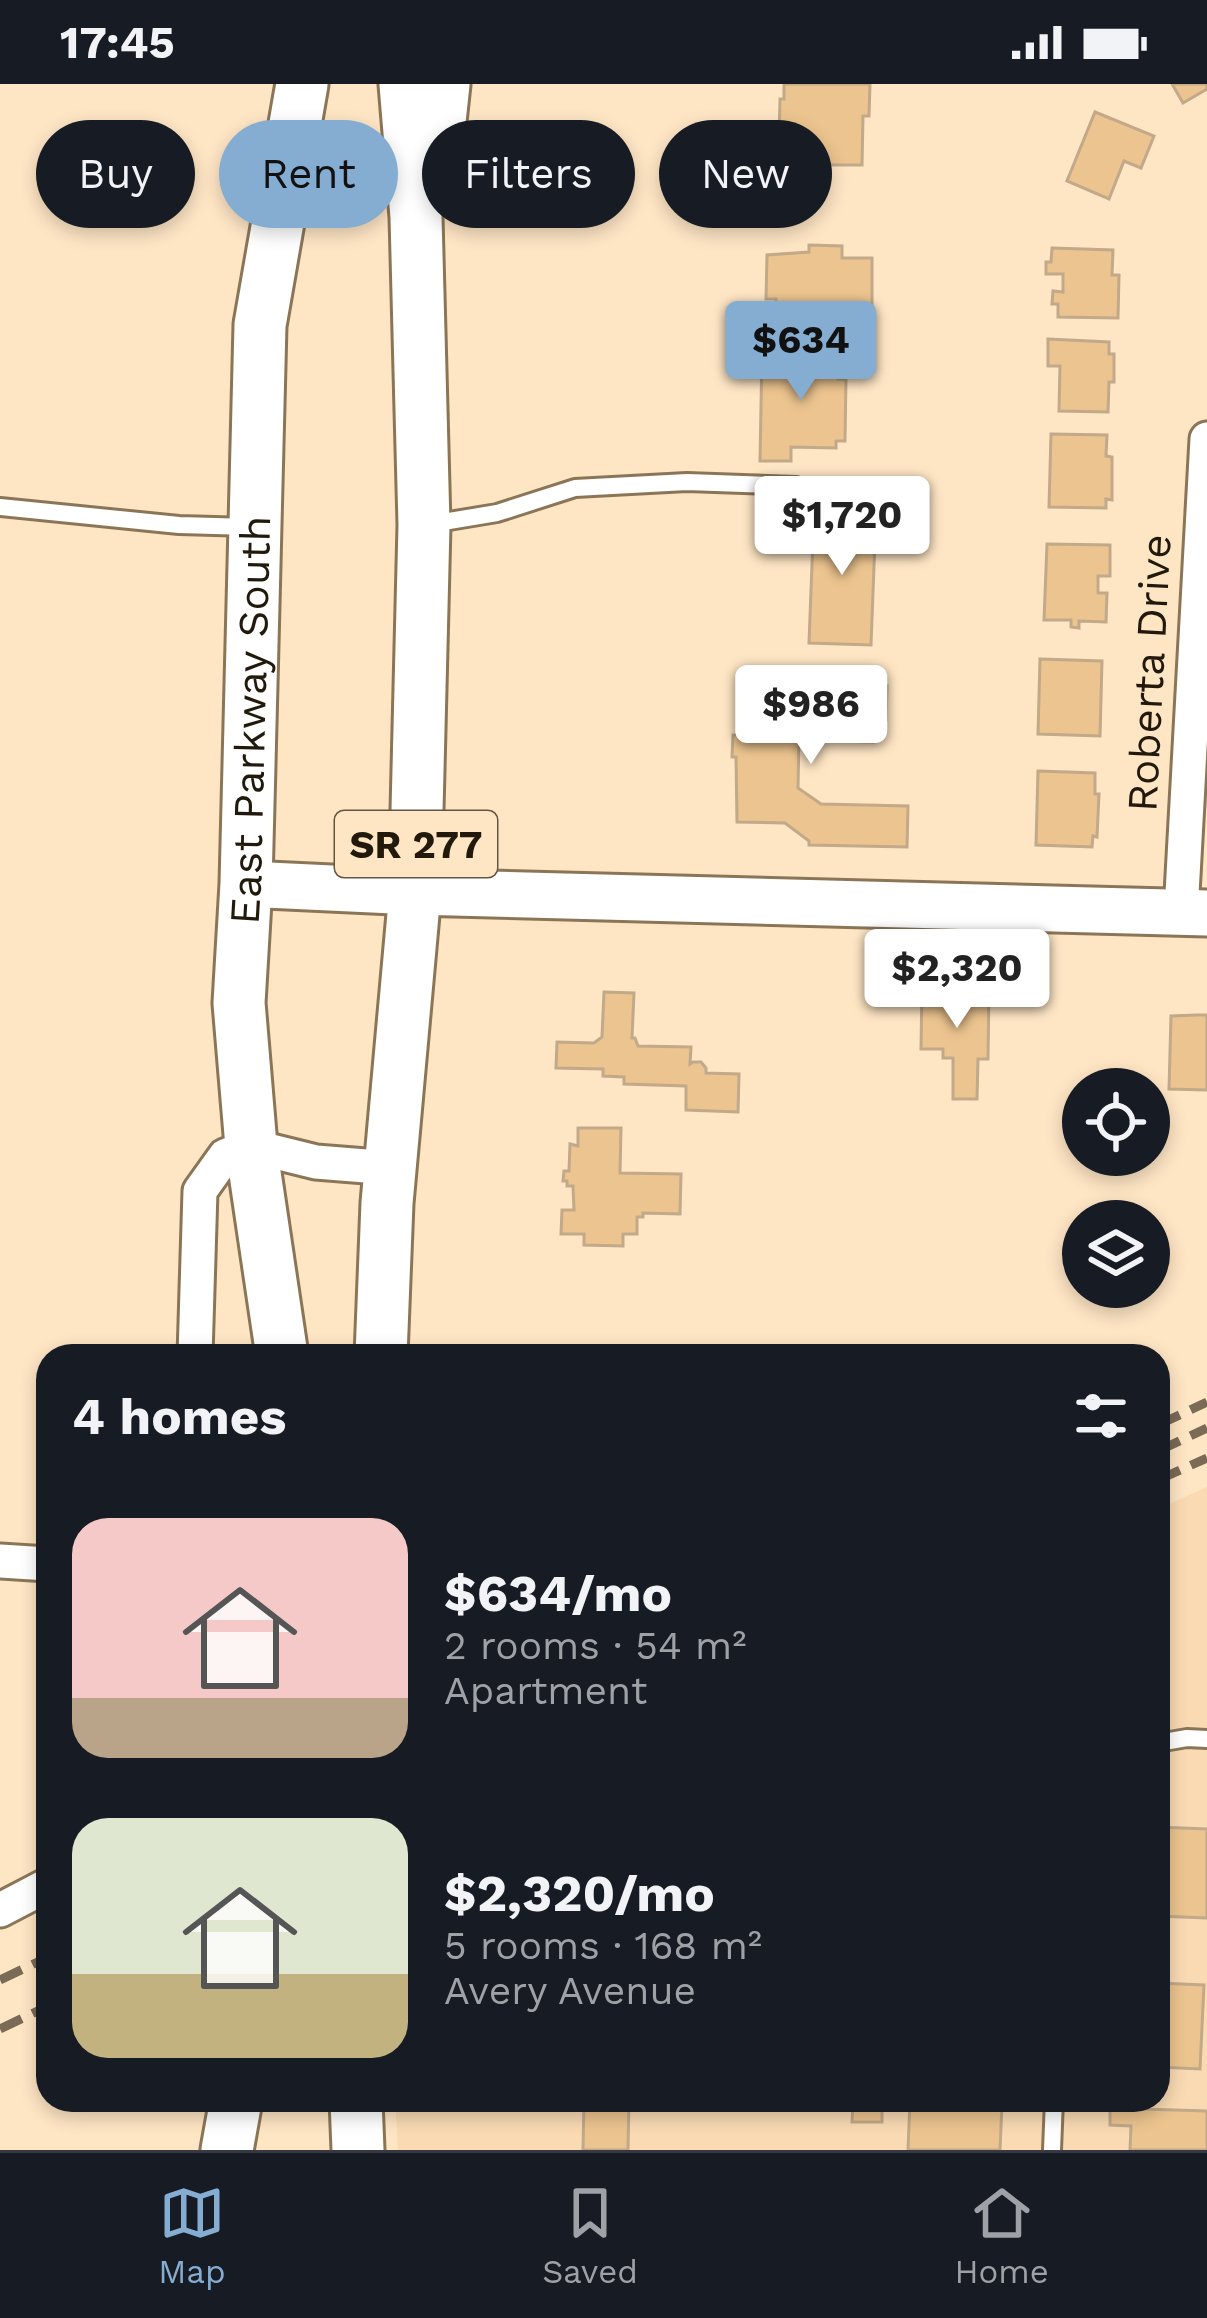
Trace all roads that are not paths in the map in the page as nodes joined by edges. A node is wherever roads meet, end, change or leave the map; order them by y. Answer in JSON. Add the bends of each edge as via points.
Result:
{"nodes":[{"id":1,"x":264,"y":84,"type":"edge"},
{"id":2,"x":302,"y":84,"type":"edge"},
{"id":3,"x":405,"y":84,"type":"edge"},
{"id":4,"x":444,"y":84,"type":"edge"},
{"id":5,"x":260,"y":325,"type":"junction"},
{"id":6,"x":418,"y":330,"type":"junction"},
{"id":7,"x":1207,"y":439,"type":"edge"},
{"id":8,"x":796,"y":486,"type":"dead end"},
{"id":9,"x":0,"y":507,"type":"edge"},
{"id":10,"x":424,"y":525,"type":"junction"},
{"id":11,"x":255,"y":527,"type":"junction"},
{"id":12,"x":246,"y":884,"type":"junction"},
{"id":13,"x":415,"y":892,"type":"junction"},
{"id":14,"x":1194,"y":913,"type":"edge"},
{"id":15,"x":251,"y":1146,"type":"junction"},
{"id":16,"x":391,"y":1168,"type":"junction"},
{"id":17,"x":195,"y":1344,"type":"edge"},
{"id":18,"x":280,"y":1344,"type":"edge"},
{"id":19,"x":381,"y":1344,"type":"edge"},
{"id":20,"x":0,"y":1561,"type":"edge"},
{"id":21,"x":36,"y":1563,"type":"edge"},
{"id":22,"x":1207,"y":1739,"type":"edge"},
{"id":23,"x":1170,"y":1742,"type":"edge"},
{"id":24,"x":36,"y":1891,"type":"edge"},
{"id":25,"x":0,"y":1910,"type":"edge"},
{"id":26,"x":234,"y":2112,"type":"edge"},
{"id":27,"x":1054,"y":2112,"type":"edge"},
{"id":28,"x":227,"y":2150,"type":"edge"},
{"id":29,"x":1052,"y":2150,"type":"edge"}],
"edges":[{"from":1,"to":5,"type":"main road"},
{"from":2,"to":5,"type":"main road","name":"East Parkway South"},
{"from":3,"to":6,"type":"main road"},
{"from":4,"to":6,"type":"main road"},
{"from":5,"to":11,"type":"main road","name":"East Parkway South"},
{"from":6,"to":10,"type":"main road","number":"SR 277"},
{"from":7,"to":14,"type":"street","name":"Roberta Drive"},
{"from":8,"to":10,"type":"lane","via":[[574,488]]},
{"from":9,"to":11,"type":"lane"},
{"from":10,"to":13,"type":"main road","number":"SR 277"},
{"from":11,"to":12,"type":"main road","name":"East Parkway South"},
{"from":12,"to":13,"type":"street"},
{"from":12,"to":15,"type":"main road","name":"East Parkway South","via":[[239,1003]]},
{"from":13,"to":14,"type":"street"},
{"from":13,"to":16,"type":"main road","number":"SR 277"},
{"from":15,"to":16,"type":"street"},
{"from":15,"to":17,"type":"street","via":[[225,1156],[200,1191]]},
{"from":15,"to":18,"type":"main road","name":"East Parkway South"},
{"from":16,"to":19,"type":"main road","number":"SR 277"},
{"from":20,"to":21,"type":"street"},
{"from":22,"to":23,"type":"lane"},
{"from":24,"to":25,"type":"street"},
{"from":26,"to":28,"type":"main road"},
{"from":27,"to":29,"type":"lane"}]}
